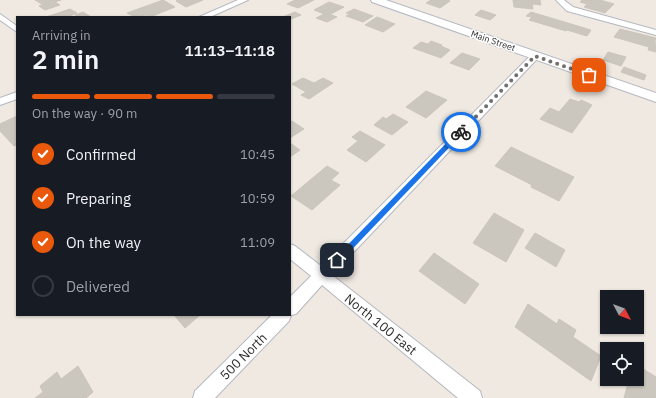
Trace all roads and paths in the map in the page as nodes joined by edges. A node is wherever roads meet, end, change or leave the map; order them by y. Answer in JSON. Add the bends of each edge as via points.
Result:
{"nodes":[{"id":1,"x":244,"y":0,"type":"edge"},
{"id":2,"x":376,"y":0,"type":"edge"},
{"id":3,"x":560,"y":0,"type":"edge"},
{"id":4,"x":0,"y":16,"type":"edge"},
{"id":5,"x":205,"y":16,"type":"edge"},
{"id":6,"x":16,"y":29,"type":"edge"},
{"id":7,"x":656,"y":33,"type":"edge"},
{"id":8,"x":535,"y":56,"type":"junction"},
{"id":9,"x":16,"y":95,"type":"edge"},
{"id":10,"x":656,"y":98,"type":"edge"},
{"id":11,"x":0,"y":102,"type":"edge"},
{"id":12,"x":291,"y":251,"type":"edge"},
{"id":13,"x":322,"y":276,"type":"junction"},
{"id":14,"x":291,"y":307,"type":"edge"},
{"id":15,"x":282,"y":316,"type":"edge"},
{"id":16,"x":202,"y":398,"type":"edge"},
{"id":17,"x":473,"y":398,"type":"edge"}],
"edges":[{"from":1,"to":5,"type":"street"},
{"from":2,"to":8,"type":"main road","name":"Main Street"},
{"from":3,"to":7,"type":"street","via":[[570,9]]},
{"from":4,"to":6,"type":"street"},
{"from":8,"to":10,"type":"main road","name":"Main Street"},
{"from":8,"to":13,"type":"street"},
{"from":9,"to":11,"type":"street"},
{"from":12,"to":13,"type":"street","name":"North 100 East"},
{"from":13,"to":14,"type":"street"},
{"from":13,"to":17,"type":"street","name":"North 100 East"},
{"from":15,"to":16,"type":"street","name":"500 North"}]}
